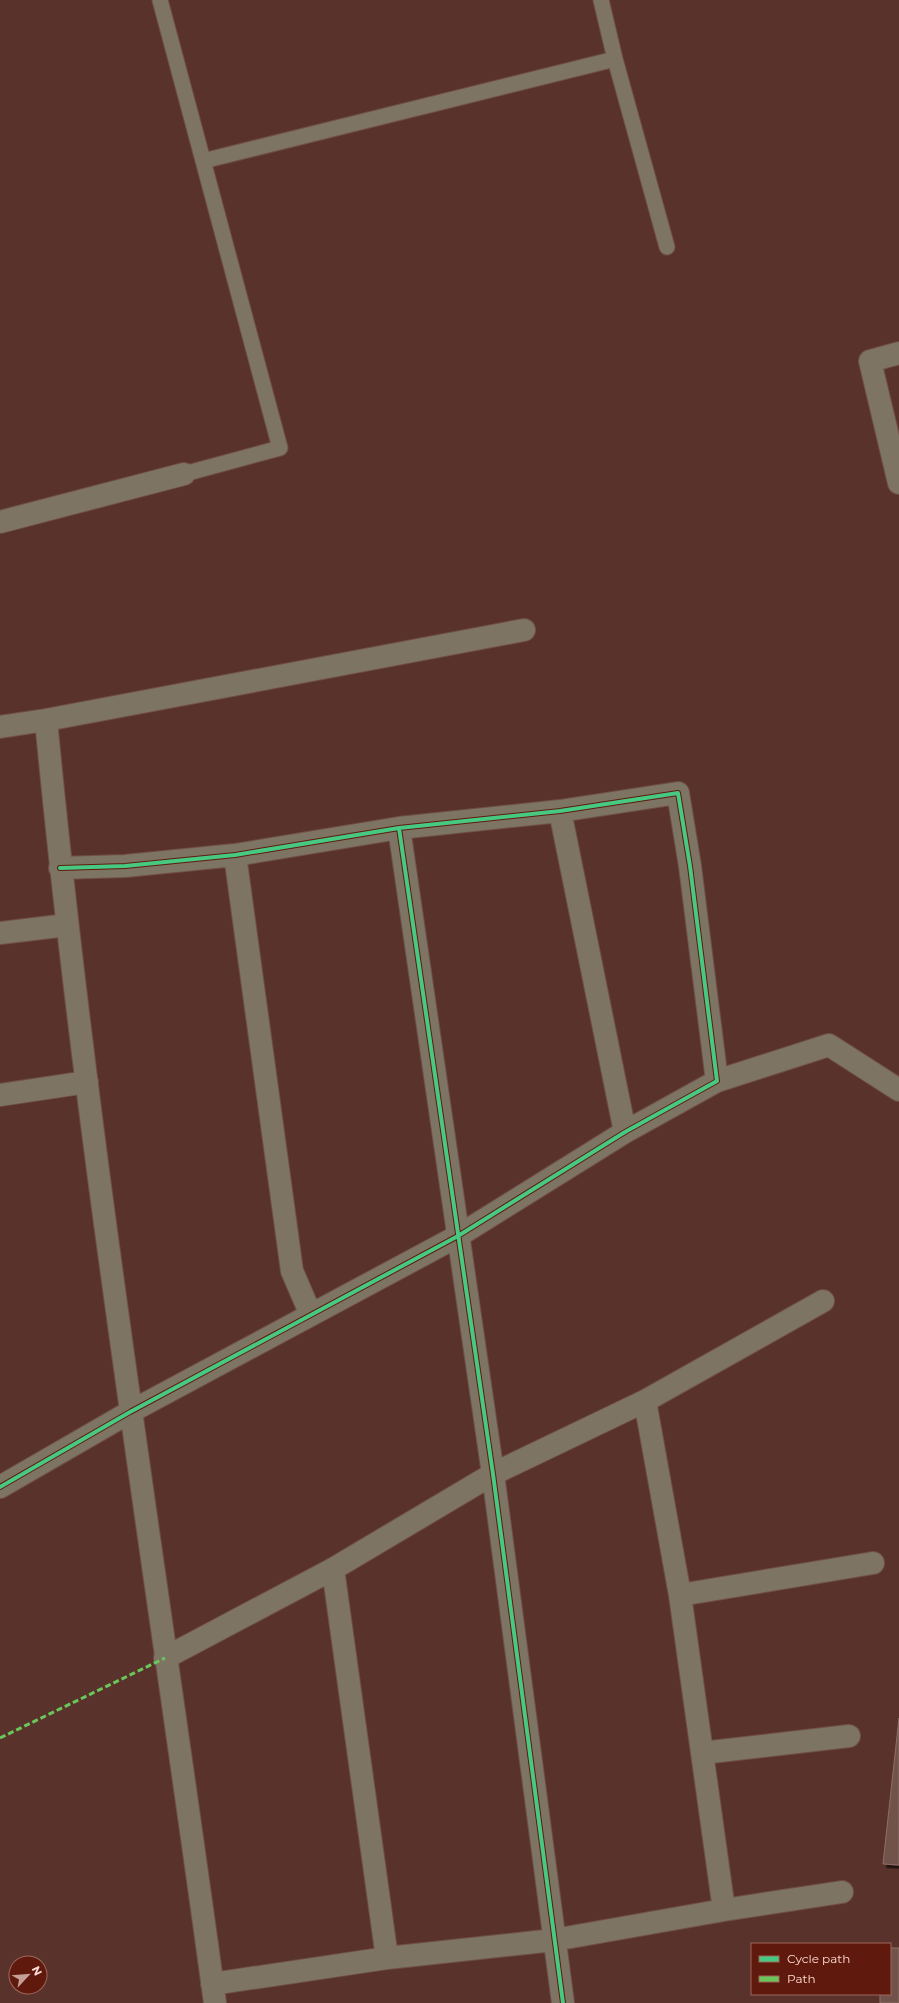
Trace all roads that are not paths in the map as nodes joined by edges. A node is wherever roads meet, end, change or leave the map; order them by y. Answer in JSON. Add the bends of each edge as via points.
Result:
{"nodes":[{"id":1,"x":160,"y":0,"type":"edge"},
{"id":2,"x":601,"y":0,"type":"edge"},
{"id":3,"x":615,"y":59,"type":"junction"},
{"id":4,"x":203,"y":161,"type":"junction"},
{"id":5,"x":667,"y":247,"type":"dead end"},
{"id":6,"x":899,"y":353,"type":"edge"},
{"id":7,"x":184,"y":474,"type":"joint"},
{"id":8,"x":899,"y":483,"type":"edge"},
{"id":9,"x":0,"y":522,"type":"edge"},
{"id":10,"x":524,"y":630,"type":"dead end"},
{"id":11,"x":46,"y":720,"type":"junction"},
{"id":12,"x":0,"y":727,"type":"edge"},
{"id":13,"x":560,"y":811,"type":"junction"},
{"id":14,"x":399,"y":828,"type":"junction"},
{"id":15,"x":235,"y":856,"type":"junction"},
{"id":16,"x":60,"y":868,"type":"junction"},
{"id":17,"x":67,"y":925,"type":"junction"},
{"id":18,"x":0,"y":933,"type":"edge"},
{"id":19,"x":717,"y":1081,"type":"junction"},
{"id":20,"x":87,"y":1082,"type":"junction"},
{"id":21,"x":899,"y":1090,"type":"edge"},
{"id":22,"x":0,"y":1095,"type":"edge"},
{"id":23,"x":625,"y":1132,"type":"junction"},
{"id":24,"x":458,"y":1236,"type":"junction"},
{"id":25,"x":823,"y":1301,"type":"dead end"},
{"id":26,"x":311,"y":1315,"type":"junction"},
{"id":27,"x":645,"y":1401,"type":"junction"},
{"id":28,"x":130,"y":1412,"type":"junction"},
{"id":29,"x":493,"y":1474,"type":"junction"},
{"id":30,"x":0,"y":1487,"type":"edge"},
{"id":31,"x":873,"y":1563,"type":"dead end"},
{"id":32,"x":333,"y":1569,"type":"junction"},
{"id":33,"x":680,"y":1595,"type":"junction"},
{"id":34,"x":165,"y":1658,"type":"junction"},
{"id":35,"x":849,"y":1736,"type":"dead end"},
{"id":36,"x":702,"y":1753,"type":"junction"},
{"id":37,"x":842,"y":1892,"type":"dead end"},
{"id":38,"x":724,"y":1910,"type":"junction"},
{"id":39,"x":554,"y":1940,"type":"junction"},
{"id":40,"x":387,"y":1958,"type":"junction"},
{"id":41,"x":213,"y":1993,"type":"edge"},
{"id":42,"x":563,"y":2003,"type":"edge"}],
"edges":[{"from":1,"to":4,"type":"lane"},
{"from":2,"to":3,"type":"lane"},
{"from":3,"to":4,"type":"lane"},
{"from":3,"to":5,"type":"lane"},
{"from":4,"to":7,"type":"lane","via":[[280,448]]},
{"from":6,"to":8,"type":"street","via":[[870,361]]},
{"from":7,"to":9,"type":"street"},
{"from":10,"to":11,"type":"street"},
{"from":11,"to":12,"type":"street"},
{"from":11,"to":16,"type":"street"},
{"from":13,"to":14,"type":"street"},
{"from":13,"to":19,"type":"street","via":[[678,793],[690,866]]},
{"from":13,"to":23,"type":"street"},
{"from":14,"to":15,"type":"street"},
{"from":14,"to":24,"type":"street"},
{"from":15,"to":16,"type":"street","via":[[125,866]]},
{"from":15,"to":26,"type":"street","via":[[292,1271]]},
{"from":16,"to":17,"type":"street"},
{"from":17,"to":18,"type":"street"},
{"from":17,"to":20,"type":"street"},
{"from":19,"to":21,"type":"street","via":[[829,1045]]},
{"from":19,"to":23,"type":"street"},
{"from":20,"to":22,"type":"street"},
{"from":20,"to":28,"type":"street"},
{"from":23,"to":24,"type":"street"},
{"from":24,"to":26,"type":"street"},
{"from":24,"to":29,"type":"street"},
{"from":25,"to":27,"type":"street"},
{"from":26,"to":28,"type":"street"},
{"from":27,"to":29,"type":"street"},
{"from":27,"to":33,"type":"street"},
{"from":28,"to":30,"type":"street"},
{"from":28,"to":34,"type":"street"},
{"from":29,"to":32,"type":"street"},
{"from":29,"to":39,"type":"street"},
{"from":31,"to":33,"type":"street"},
{"from":32,"to":34,"type":"street"},
{"from":32,"to":40,"type":"street"},
{"from":33,"to":36,"type":"street"},
{"from":34,"to":41,"type":"street"},
{"from":35,"to":36,"type":"street"},
{"from":36,"to":38,"type":"street"},
{"from":37,"to":38,"type":"street"},
{"from":38,"to":39,"type":"street"},
{"from":39,"to":40,"type":"street"},
{"from":39,"to":42,"type":"street"},
{"from":40,"to":41,"type":"street"}]}
